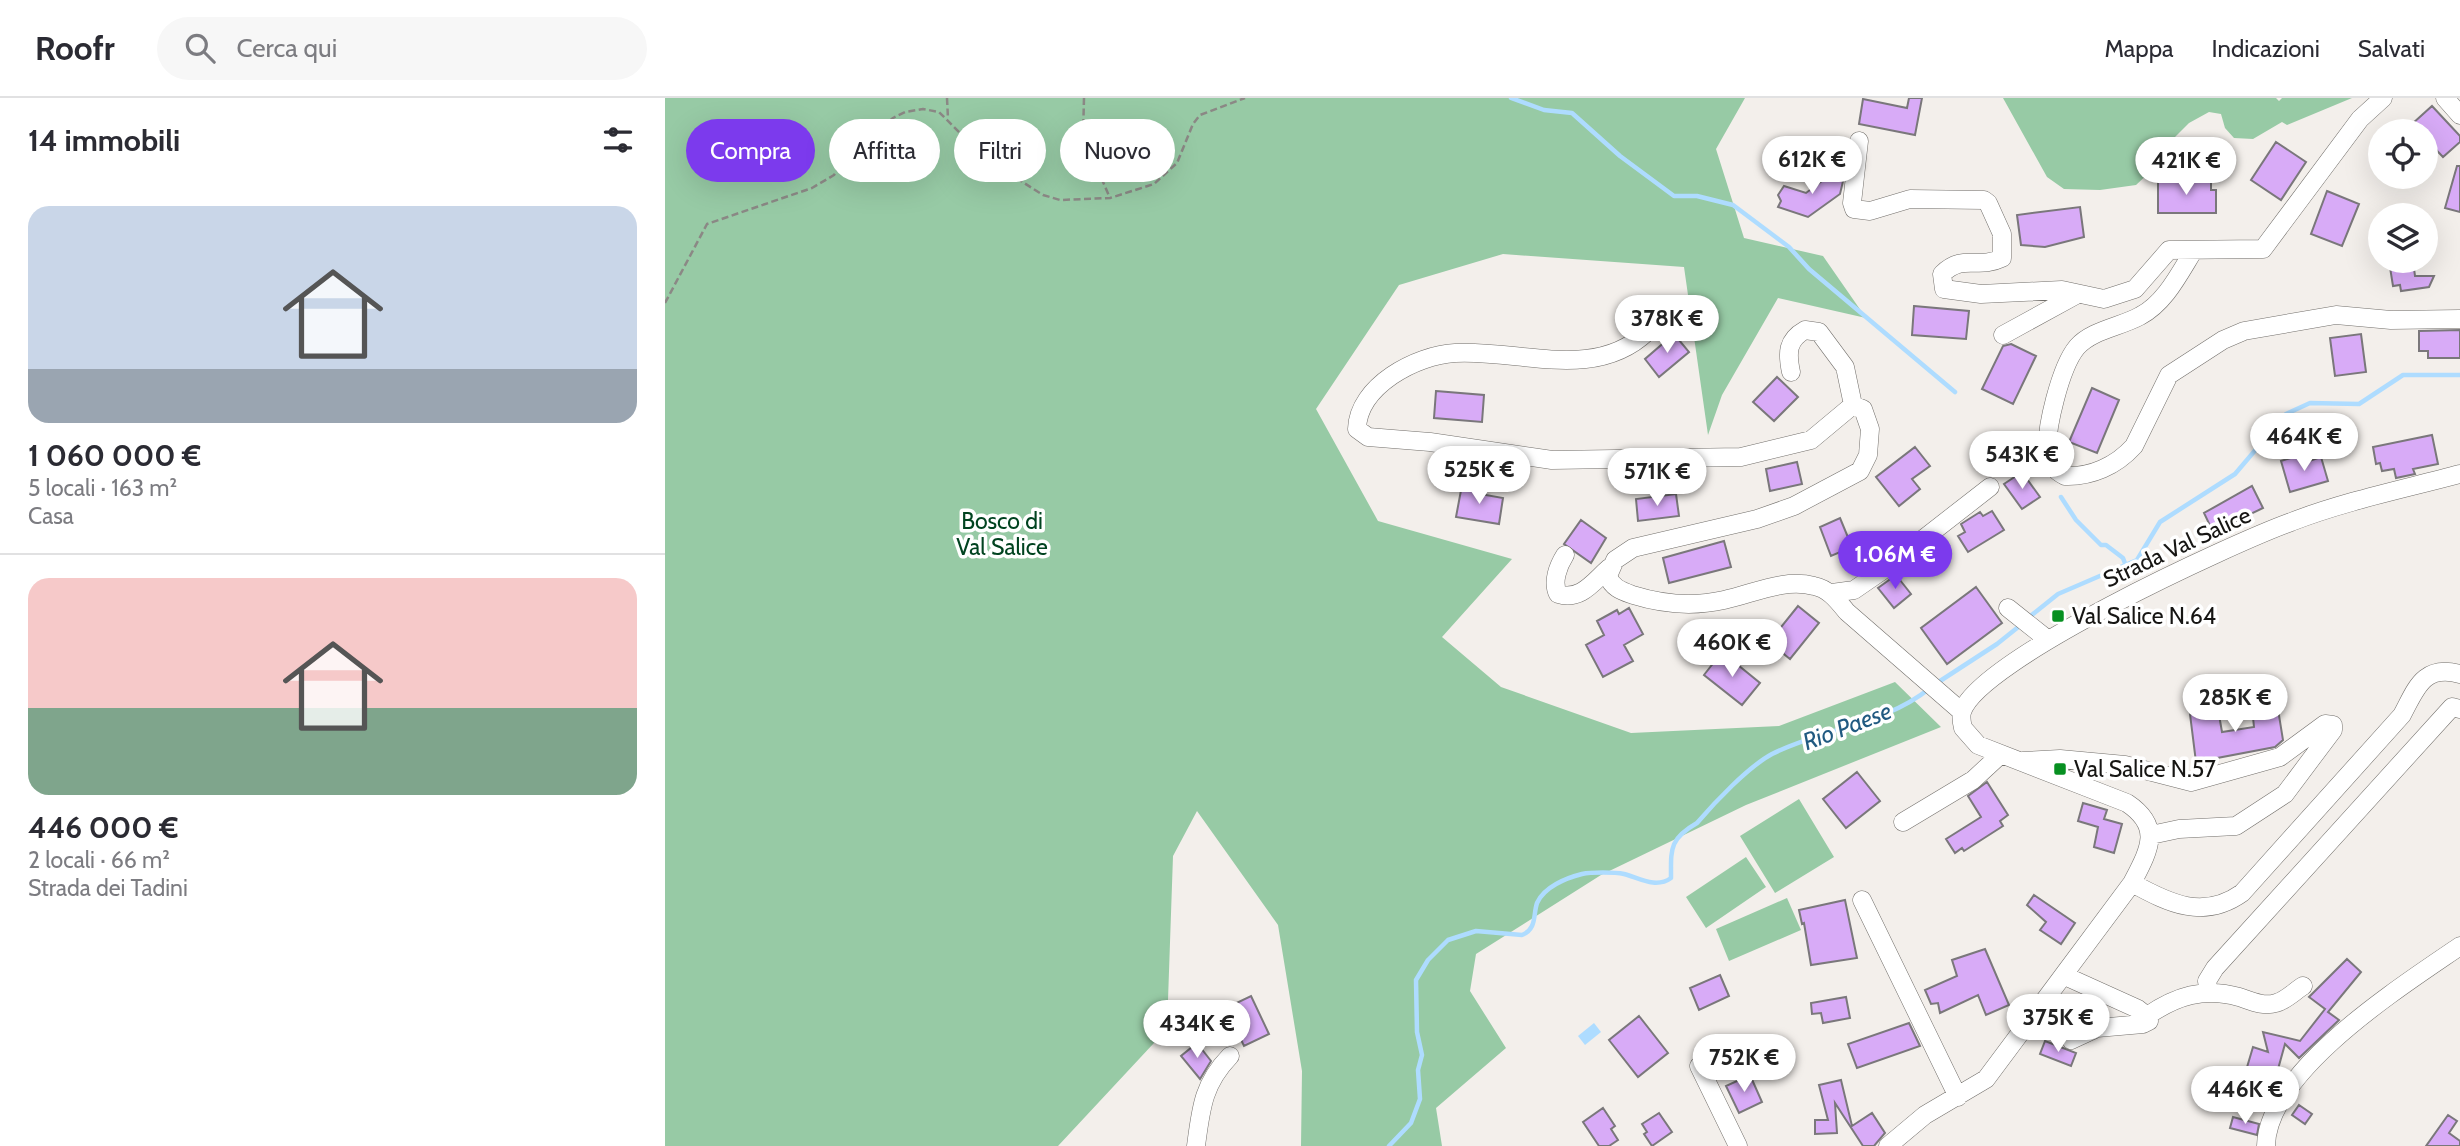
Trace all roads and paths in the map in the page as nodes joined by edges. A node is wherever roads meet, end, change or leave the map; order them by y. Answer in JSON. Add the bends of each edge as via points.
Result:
{"nodes":[{"id":1,"x":947,"y":98,"type":"edge"},
{"id":2,"x":1084,"y":98,"type":"edge"},
{"id":3,"x":1245,"y":98,"type":"edge"},
{"id":4,"x":2383,"y":98,"type":"edge"},
{"id":5,"x":2445,"y":98,"type":"edge"},
{"id":6,"x":2460,"y":115,"type":"edge"},
{"id":7,"x":949,"y":121,"type":"junction"},
{"id":8,"x":1859,"y":141,"type":"dead end"},
{"id":9,"x":1110,"y":198,"type":"junction"},
{"id":10,"x":2194,"y":250,"type":"junction"},
{"id":11,"x":2076,"y":295,"type":"junction"},
{"id":12,"x":665,"y":303,"type":"edge"},
{"id":13,"x":2460,"y":319,"type":"edge"},
{"id":14,"x":1647,"y":332,"type":"dead end"},
{"id":15,"x":2003,"y":335,"type":"dead end"},
{"id":16,"x":1791,"y":372,"type":"dead end"},
{"id":17,"x":1853,"y":405,"type":"junction"},
{"id":18,"x":2460,"y":474,"type":"edge"},
{"id":19,"x":1990,"y":487,"type":"dead end"},
{"id":20,"x":1565,"y":555,"type":"dead end"},
{"id":21,"x":1609,"y":569,"type":"junction"},
{"id":22,"x":1832,"y":593,"type":"junction"},
{"id":23,"x":2018,"y":616,"type":"dead end"},
{"id":24,"x":2047,"y":639,"type":"junction"},
{"id":25,"x":2460,"y":674,"type":"edge"},
{"id":26,"x":2460,"y":709,"type":"edge"},
{"id":27,"x":1962,"y":712,"type":"junction"},
{"id":28,"x":1999,"y":755,"type":"junction"},
{"id":29,"x":2016,"y":762,"type":"junction"},
{"id":30,"x":1903,"y":822,"type":"dead end"},
{"id":31,"x":2151,"y":835,"type":"junction"},
{"id":32,"x":2133,"y":883,"type":"junction"},
{"id":33,"x":1862,"y":900,"type":"dead end"},
{"id":34,"x":2458,"y":954,"type":"edge"},
{"id":35,"x":2065,"y":976,"type":"junction"},
{"id":36,"x":2303,"y":986,"type":"dead end"},
{"id":37,"x":2209,"y":993,"type":"junction"},
{"id":38,"x":2147,"y":1016,"type":"junction"},
{"id":39,"x":2071,"y":1040,"type":"dead end"},
{"id":40,"x":1230,"y":1056,"type":"dead end"},
{"id":41,"x":1699,"y":1066,"type":"dead end"},
{"id":42,"x":1958,"y":1097,"type":"junction"},
{"id":43,"x":1900,"y":1143,"type":"edge"},
{"id":44,"x":1196,"y":1146,"type":"edge"},
{"id":45,"x":1738,"y":1146,"type":"edge"},
{"id":46,"x":2266,"y":1146,"type":"edge"}],
"edges":[{"from":1,"to":7,"type":"path"},
{"from":2,"to":9,"type":"path","via":[[1083,136]]},
{"from":3,"to":9,"type":"path","via":[[1201,115],[1177,163],[1154,184]]},
{"from":4,"to":10,"type":"street","via":[[2360,120],[2263,249]]},
{"from":5,"to":6,"type":"street"},
{"from":7,"to":9,"type":"path","via":[[965,138],[1009,158],[1021,181],[1043,195],[1060,200]]},
{"from":7,"to":12,"type":"path","via":[[939,112],[905,112],[849,154],[834,176],[791,197],[707,225]]},
{"from":8,"to":11,"type":"street","via":[[1854,209],[1870,211],[1910,199],[1988,203],[2002,234],[2002,258],[1983,265],[1952,264],[1942,274],[1944,289],[1981,294],[2041,288]]},
{"from":10,"to":11,"type":"street","via":[[2169,250],[2135,289],[2122,295],[2104,299]]},
{"from":10,"to":13,"type":"street","via":[[2154,306],[2092,336],[2067,363],[2049,436],[2048,455],[2058,472],[2065,476],[2091,474],[2125,455],[2134,446],[2169,375],[2244,331],[2336,315]]},
{"from":11,"to":15,"type":"street"},
{"from":14,"to":17,"type":"street","via":[[1633,345],[1581,361],[1454,353],[1423,361],[1374,390],[1357,415],[1357,429],[1368,437],[1552,460],[1741,457],[1811,439]]},
{"from":16,"to":17,"type":"street","via":[[1790,343],[1805,330],[1819,332],[1845,367]]},
{"from":17,"to":21,"type":"street","via":[[1863,409],[1870,429],[1868,455],[1860,471],[1782,511],[1633,548]]},
{"from":18,"to":24,"type":"street","name":"Strada Val Salice","via":[[2291,522]]},
{"from":19,"to":22,"type":"street","via":[[1854,590]]},
{"from":20,"to":21,"type":"street","via":[[1555,584],[1562,596],[1581,593]]},
{"from":21,"to":22,"type":"street","via":[[1610,582],[1621,591],[1683,604],[1723,601],[1787,585],[1813,586]]},
{"from":22,"to":27,"type":"street","via":[[1847,612]]},
{"from":23,"to":24,"type":"street"},
{"from":24,"to":27,"type":"street","name":"Strada Val Salice","via":[[1978,691]]},
{"from":25,"to":32,"type":"street","via":[[2440,673],[2417,684],[2402,715],[2232,901],[2197,909],[2165,902]]},
{"from":26,"to":37,"type":"street","via":[[2452,707],[2215,968],[2207,981]]},
{"from":27,"to":28,"type":"street","via":[[1962,728],[1978,745]]},
{"from":28,"to":29,"type":"street"},
{"from":28,"to":30,"type":"street","via":[[1973,780]]},
{"from":29,"to":31,"type":"street","via":[[2127,803],[2144,815]]},
{"from":29,"to":31,"type":"street","via":[[2060,759],[2125,765],[2191,782],[2280,757],[2325,724],[2333,725],[2285,794],[2236,826]]},
{"from":31,"to":32,"type":"street"},
{"from":32,"to":35,"type":"street"},
{"from":33,"to":42,"type":"street"},
{"from":34,"to":46,"type":"street","via":[[2316,1056],[2278,1102]]},
{"from":35,"to":38,"type":"street"},
{"from":35,"to":42,"type":"street","via":[[1986,1079]]},
{"from":36,"to":37,"type":"street","via":[[2278,1003],[2263,1005]]},
{"from":37,"to":38,"type":"street","via":[[2169,1001]]},
{"from":38,"to":39,"type":"street","via":[[2143,1024],[2097,1028]]},
{"from":40,"to":44,"type":"street","via":[[1214,1073],[1204,1097]]},
{"from":41,"to":45,"type":"street"},
{"from":42,"to":43,"type":"street","via":[[1925,1115]]}]}
